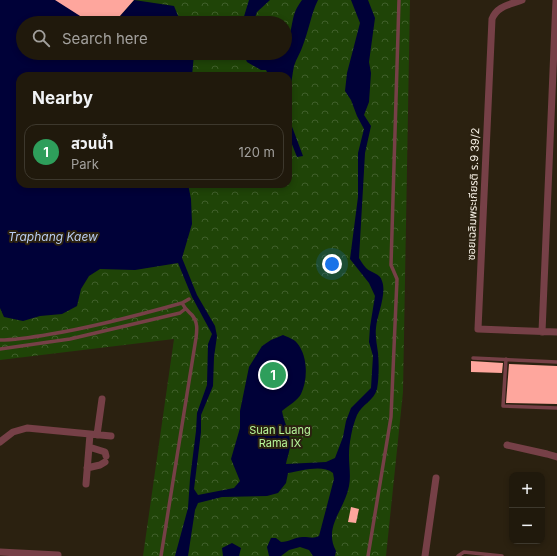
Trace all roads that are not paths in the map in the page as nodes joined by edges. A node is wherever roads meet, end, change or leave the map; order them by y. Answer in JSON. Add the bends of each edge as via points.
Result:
{"nodes":[{"id":1,"x":399,"y":0,"type":"edge"},
{"id":2,"x":522,"y":0,"type":"edge"},
{"id":3,"x":556,"y":0,"type":"edge"},
{"id":4,"x":189,"y":299,"type":"dead end"},
{"id":5,"x":182,"y":302,"type":"junction"},
{"id":6,"x":185,"y":309,"type":"junction"},
{"id":7,"x":542,"y":332,"type":"junction"},
{"id":8,"x":557,"y":332,"type":"edge"},
{"id":9,"x":0,"y":340,"type":"edge"},
{"id":10,"x":0,"y":349,"type":"edge"},
{"id":11,"x":473,"y":358,"type":"dead end"},
{"id":12,"x":506,"y":359,"type":"junction"},
{"id":13,"x":557,"y":362,"type":"edge"},
{"id":14,"x":102,"y":399,"type":"dead end"},
{"id":15,"x":557,"y":408,"type":"edge"},
{"id":16,"x":94,"y":434,"type":"junction"},
{"id":17,"x":111,"y":436,"type":"dead end"},
{"id":18,"x":0,"y":442,"type":"edge"},
{"id":19,"x":507,"y":445,"type":"dead end"},
{"id":20,"x":89,"y":447,"type":"junction"},
{"id":21,"x":557,"y":457,"type":"edge"},
{"id":22,"x":87,"y":468,"type":"junction"},
{"id":23,"x":436,"y":478,"type":"dead end"},
{"id":24,"x":86,"y":484,"type":"dead end"},
{"id":25,"x":0,"y":552,"type":"edge"},
{"id":26,"x":10,"y":554,"type":"edge"},
{"id":27,"x":58,"y":555,"type":"edge"},
{"id":28,"x":161,"y":556,"type":"edge"},
{"id":29,"x":368,"y":556,"type":"edge"},
{"id":30,"x":425,"y":556,"type":"edge"},
{"id":31,"x":458,"y":556,"type":"edge"},
{"id":32,"x":502,"y":556,"type":"edge"}],
"edges":[{"from":1,"to":29,"type":"lane","via":[[391,266],[397,279],[391,417]]},
{"from":2,"to":7,"type":"street","name":"ซอยเฉลิมพระเกียรติ ร.9 39/2","via":[[500,8],[494,12],[492,19],[478,329]]},
{"from":3,"to":7,"type":"street"},
{"from":4,"to":5,"type":"lane"},
{"from":5,"to":6,"type":"lane"},
{"from":5,"to":9,"type":"lane","via":[[71,331]]},
{"from":6,"to":10,"type":"lane","via":[[180,313],[70,339]]},
{"from":6,"to":28,"type":"lane","via":[[193,316],[197,326],[196,338]]},
{"from":7,"to":8,"type":"street","name":"ซอยเฉลิมพระเกียรติ ร.9 39/2"},
{"from":11,"to":12,"type":"lane"},
{"from":12,"to":13,"type":"lane"},
{"from":12,"to":15,"type":"lane","via":[[503,406]]},
{"from":14,"to":16,"type":"street"},
{"from":16,"to":17,"type":"street"},
{"from":16,"to":18,"type":"street","via":[[27,428],[12,432]]},
{"from":16,"to":20,"type":"street"},
{"from":19,"to":21,"type":"street"},
{"from":20,"to":22,"type":"street"},
{"from":20,"to":22,"type":"street","via":[[103,451],[105,459],[100,465]]},
{"from":22,"to":24,"type":"street"},
{"from":23,"to":30,"type":"street"},
{"from":25,"to":26,"type":"street"},
{"from":26,"to":27,"type":"street"},
{"from":31,"to":32,"type":"lane","via":[[464,552]]}]}
